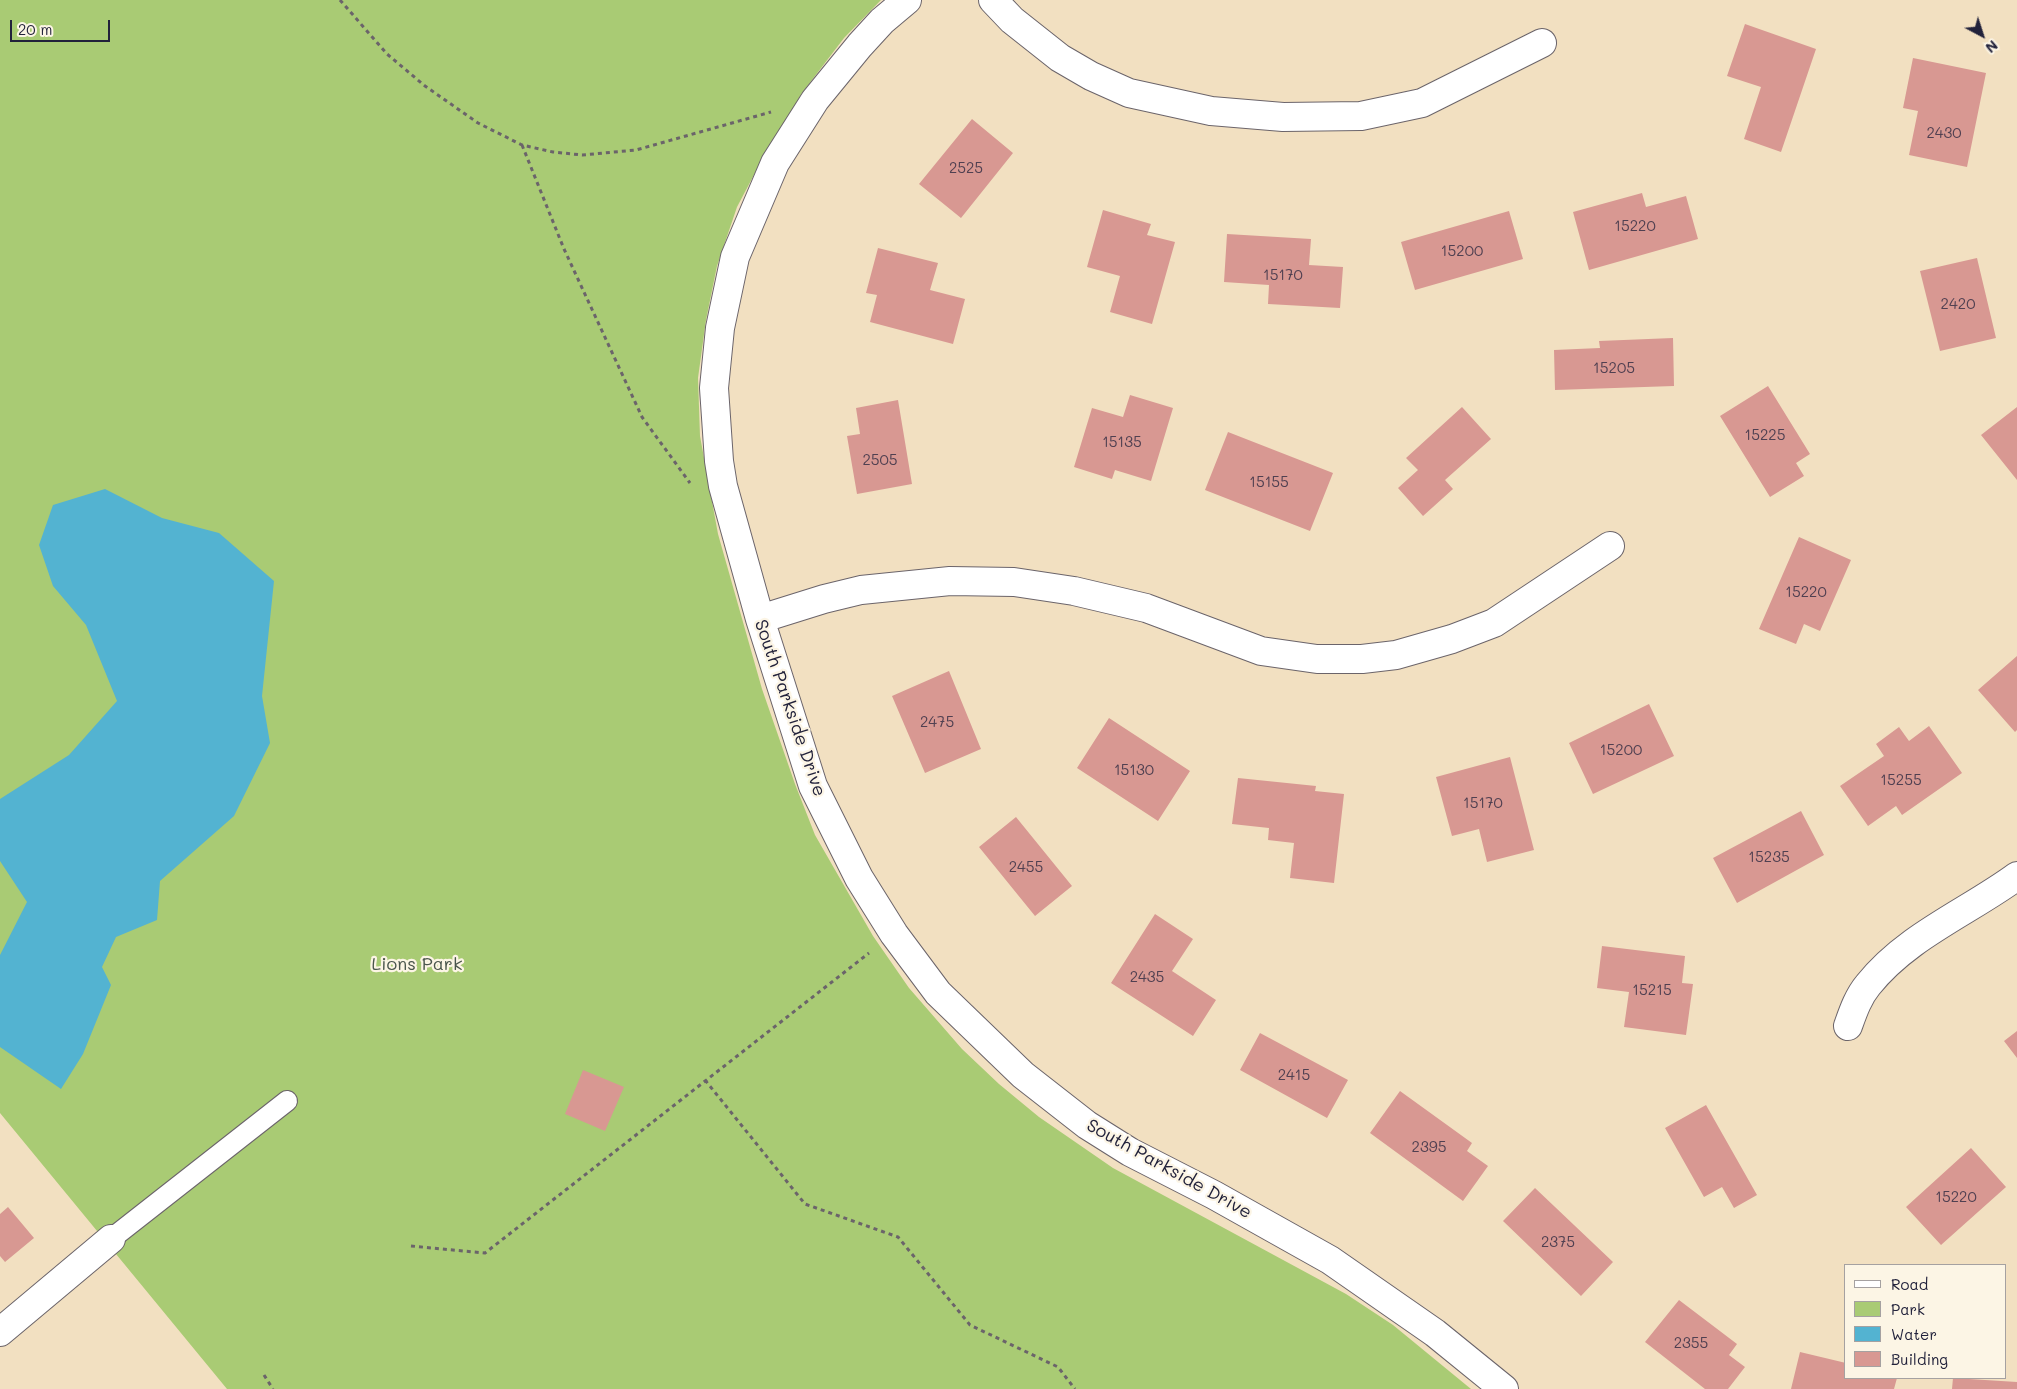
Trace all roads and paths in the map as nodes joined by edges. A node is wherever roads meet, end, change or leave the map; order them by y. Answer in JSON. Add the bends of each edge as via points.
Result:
{"nodes":[{"id":1,"x":340,"y":0,"type":"edge"},
{"id":2,"x":907,"y":0,"type":"edge"},
{"id":3,"x":993,"y":0,"type":"edge"},
{"id":4,"x":1542,"y":43,"type":"dead end"},
{"id":5,"x":815,"y":100,"type":"junction"},
{"id":6,"x":522,"y":145,"type":"junction"},
{"id":7,"x":723,"y":486,"type":"junction"},
{"id":8,"x":1610,"y":546,"type":"dead end"},
{"id":9,"x":760,"y":619,"type":"junction"},
{"id":10,"x":2017,"y":876,"type":"edge"},
{"id":11,"x":894,"y":934,"type":"junction"},
{"id":12,"x":1848,"y":1026,"type":"dead end"},
{"id":13,"x":705,"y":1080,"type":"junction"},
{"id":14,"x":288,"y":1101,"type":"dead end"},
{"id":15,"x":111,"y":1239,"type":"joint"},
{"id":16,"x":412,"y":1246,"type":"dead end"},
{"id":17,"x":0,"y":1332,"type":"edge"},
{"id":18,"x":264,"y":1375,"type":"dead end"},
{"id":19,"x":273,"y":1389,"type":"edge"},
{"id":20,"x":1075,"y":1389,"type":"edge"},
{"id":21,"x":1504,"y":1389,"type":"edge"}],
"edges":[{"from":1,"to":6,"type":"path","via":[[387,54],[424,86],[478,123]]},
{"from":2,"to":5,"type":"street","name":"South Parkside Drive","via":[[882,21]]},
{"from":3,"to":4,"type":"street","via":[[1012,20],[1060,58],[1129,93],[1211,111],[1283,117],[1360,116],[1422,104]]},
{"from":5,"to":6,"type":"path","via":[[636,150],[582,155]]},
{"from":5,"to":7,"type":"street","name":"South Parkside Drive","via":[[775,163],[735,257],[720,328],[714,388]]},
{"from":6,"to":7,"type":"path","via":[[564,249],[642,416],[697,492]]},
{"from":7,"to":9,"type":"street","name":"South Parkside Drive"},
{"from":8,"to":9,"type":"street","via":[[1494,623],[1396,655],[1362,659],[1316,659],[1261,651],[1146,608],[1014,582],[950,581],[861,590]]},
{"from":9,"to":11,"type":"street","name":"South Parkside Drive","via":[[814,786],[859,878]]},
{"from":10,"to":12,"type":"street","via":[[1890,960],[1867,986]]},
{"from":11,"to":13,"type":"path"},
{"from":11,"to":21,"type":"street","name":"South Parkside Drive","via":[[938,992],[1023,1075],[1087,1125],[1130,1152],[1330,1260],[1435,1333]]},
{"from":13,"to":16,"type":"path","via":[[485,1252]]},
{"from":13,"to":20,"type":"path","via":[[805,1204],[898,1237],[970,1325],[1058,1367]]},
{"from":14,"to":15,"type":"lane"},
{"from":15,"to":17,"type":"street"},
{"from":18,"to":19,"type":"path"}]}
